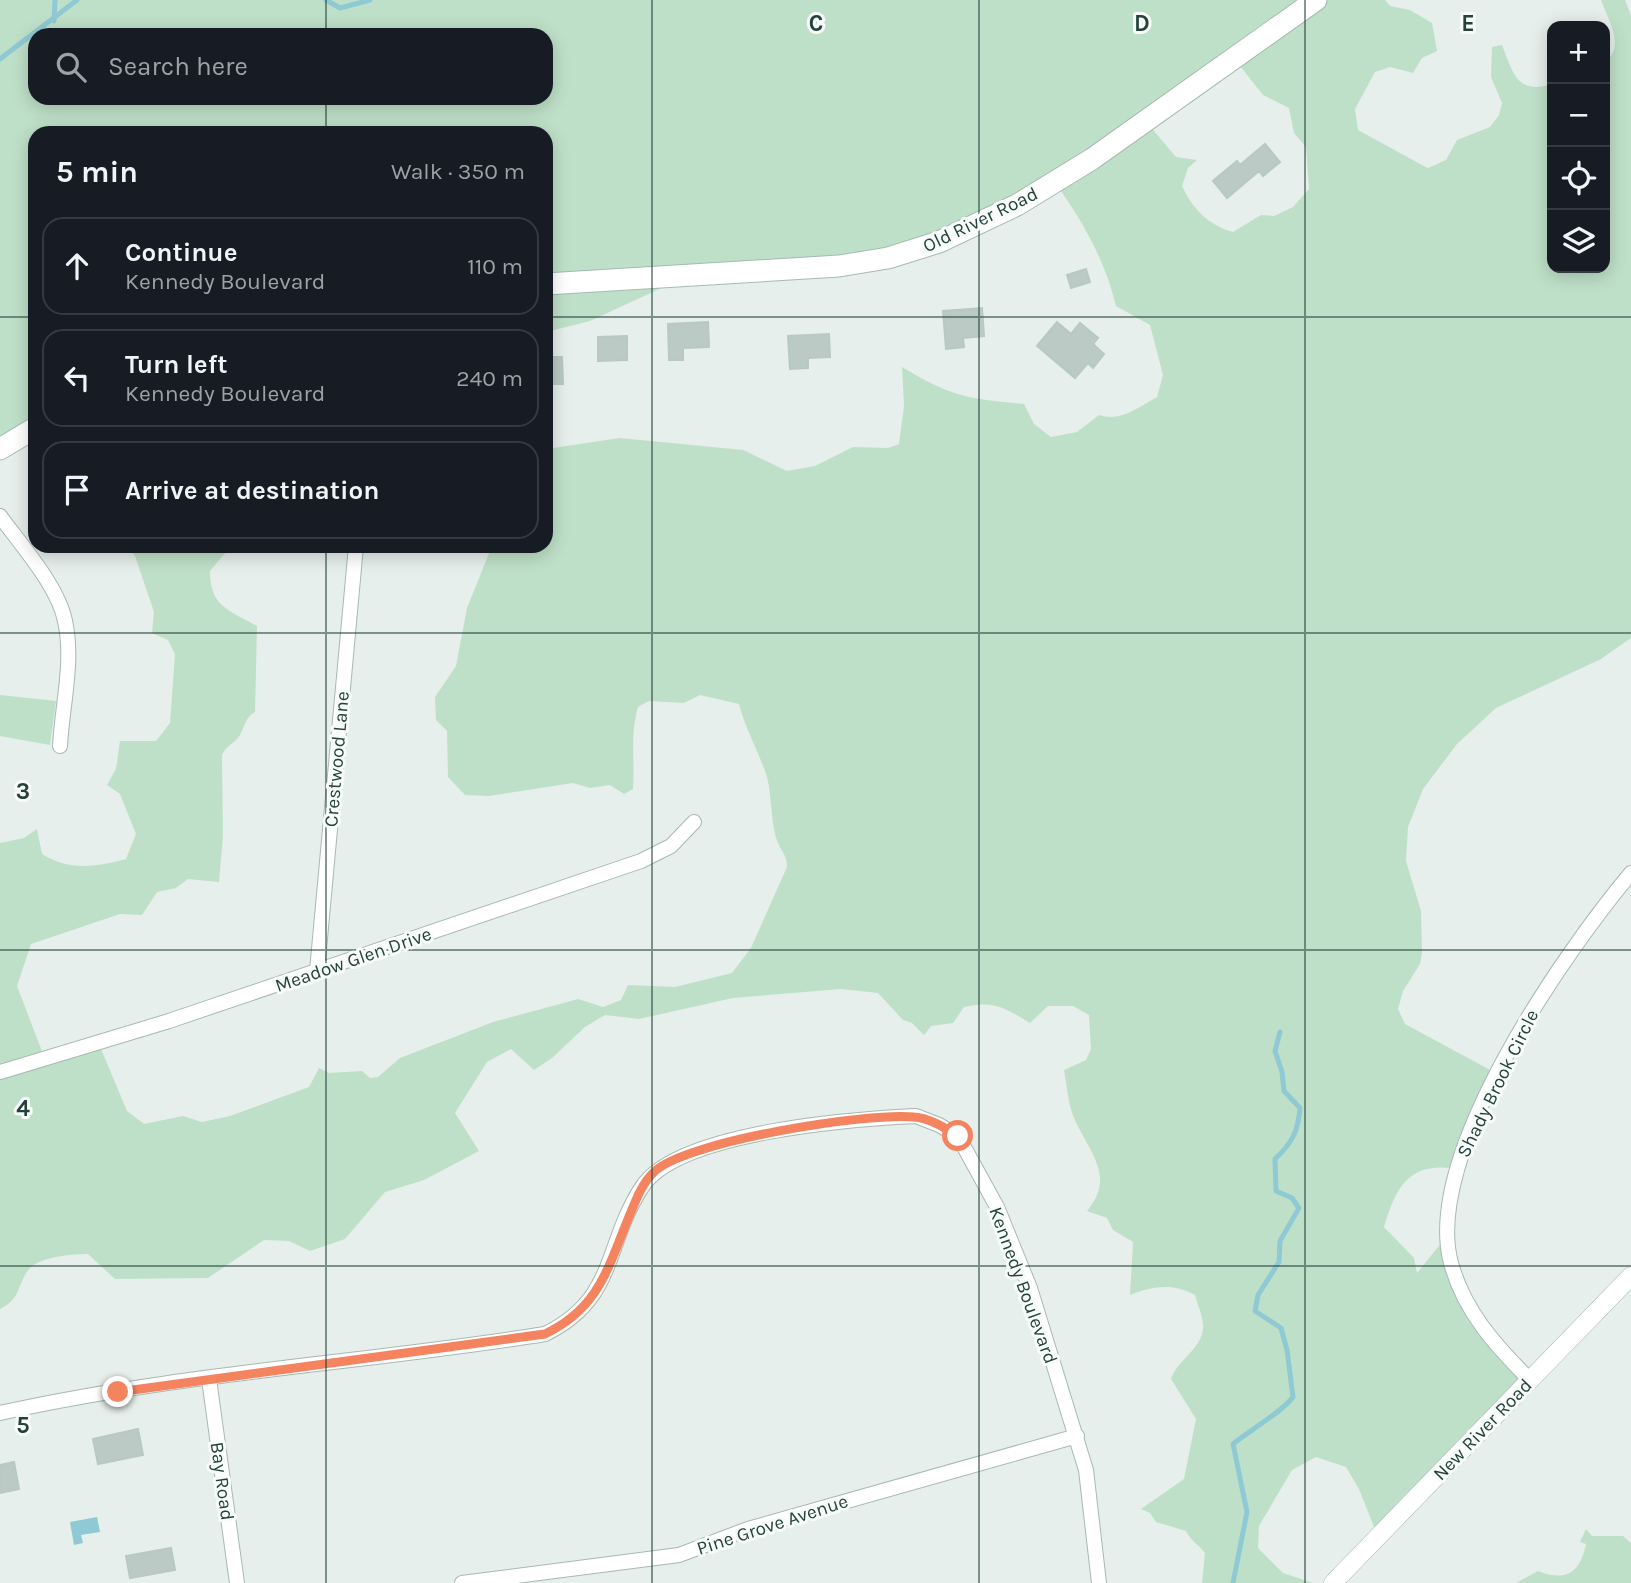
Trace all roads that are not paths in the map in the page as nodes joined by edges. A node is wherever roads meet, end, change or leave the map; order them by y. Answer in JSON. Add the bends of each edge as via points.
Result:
{"nodes":[{"id":1,"x":1316,"y":0,"type":"edge"},
{"id":2,"x":553,"y":284,"type":"edge"},
{"id":3,"x":28,"y":432,"type":"edge"},
{"id":4,"x":0,"y":449,"type":"edge"},
{"id":5,"x":0,"y":516,"type":"edge"},
{"id":6,"x":355,"y":553,"type":"edge"},
{"id":7,"x":60,"y":746,"type":"dead end"},
{"id":8,"x":694,"y":822,"type":"dead end"},
{"id":9,"x":1631,"y":873,"type":"edge"},
{"id":10,"x":317,"y":971,"type":"junction"},
{"id":11,"x":0,"y":1072,"type":"edge"},
{"id":12,"x":1631,"y":1276,"type":"edge"},
{"id":13,"x":209,"y":1379,"type":"junction"},
{"id":14,"x":1530,"y":1380,"type":"junction"},
{"id":15,"x":0,"y":1413,"type":"edge"},
{"id":16,"x":1077,"y":1436,"type":"junction"},
{"id":17,"x":237,"y":1583,"type":"edge"},
{"id":18,"x":462,"y":1583,"type":"edge"},
{"id":19,"x":1099,"y":1583,"type":"edge"},
{"id":20,"x":1333,"y":1583,"type":"edge"}],
"edges":[{"from":1,"to":2,"type":"main road","name":"Old River Road","via":[[1091,159],[1017,205],[939,242],[888,258],[839,266]]},
{"from":3,"to":4,"type":"main road"},
{"from":5,"to":7,"type":"street","via":[[57,598],[65,620],[68,646]]},
{"from":6,"to":10,"type":"street","name":"Crestwood Lane"},
{"from":8,"to":10,"type":"street","name":"Meadow Glen Drive","via":[[671,846],[641,861]]},
{"from":9,"to":14,"type":"street","name":"Shady Brook Circle","via":[[1538,1001],[1470,1129],[1451,1181],[1447,1236],[1461,1294],[1490,1341]]},
{"from":10,"to":11,"type":"street","name":"Meadow Glen Drive"},
{"from":12,"to":14,"type":"street","name":"New River Road"},
{"from":13,"to":15,"type":"street","name":"Kennedy Boulevard"},
{"from":13,"to":16,"type":"street","name":"Kennedy Boulevard","via":[[545,1334],[580,1313],[595,1296],[641,1188],[654,1171],[670,1161],[751,1135],[916,1116],[958,1136],[997,1207],[1030,1287]]},
{"from":13,"to":17,"type":"street","name":"Bay Road"},
{"from":14,"to":20,"type":"street","name":"New River Road"},
{"from":16,"to":18,"type":"street","name":"Pine Grove Avenue","via":[[748,1529],[679,1555]]},
{"from":16,"to":19,"type":"street","name":"Kennedy Boulevard","via":[[1086,1470]]}]}
